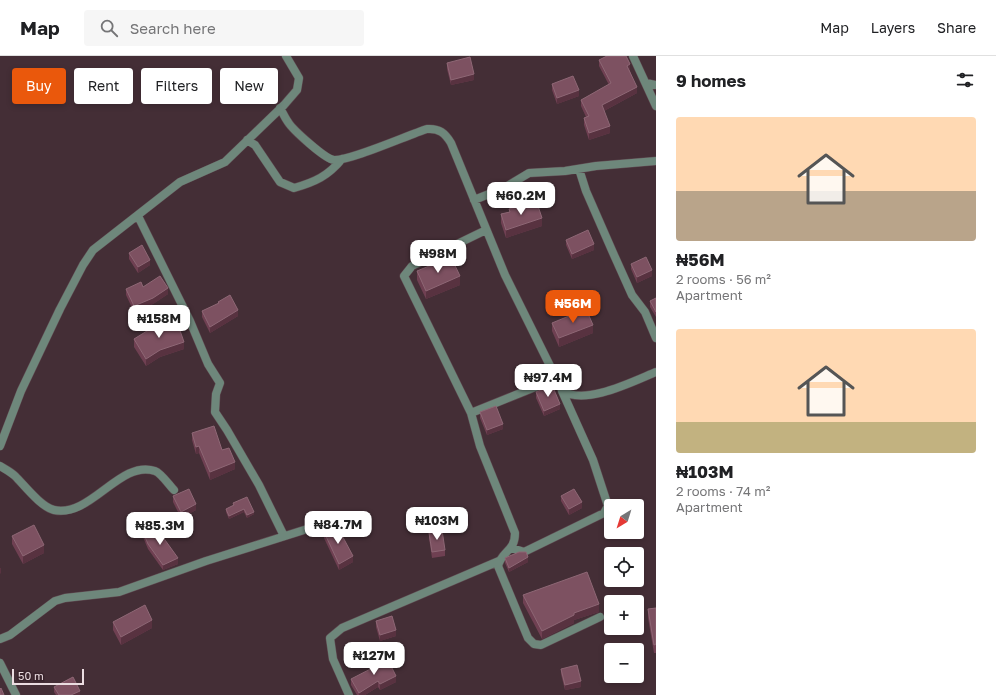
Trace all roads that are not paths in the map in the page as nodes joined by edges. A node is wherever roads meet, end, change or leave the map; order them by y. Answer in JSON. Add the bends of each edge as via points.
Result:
{"nodes":[{"id":1,"x":286,"y":56,"type":"edge"},
{"id":2,"x":633,"y":56,"type":"edge"},
{"id":3,"x":646,"y":84,"type":"junction"},
{"id":4,"x":656,"y":85,"type":"edge"},
{"id":5,"x":656,"y":106,"type":"edge"},
{"id":6,"x":280,"y":108,"type":"junction"},
{"id":7,"x":247,"y":140,"type":"junction"},
{"id":8,"x":342,"y":160,"type":"junction"},
{"id":9,"x":656,"y":161,"type":"edge"},
{"id":10,"x":579,"y":169,"type":"junction"},
{"id":11,"x":474,"y":200,"type":"junction"},
{"id":12,"x":138,"y":216,"type":"junction"},
{"id":13,"x":486,"y":230,"type":"junction"},
{"id":14,"x":656,"y":338,"type":"edge"},
{"id":15,"x":656,"y":372,"type":"edge"},
{"id":16,"x":555,"y":379,"type":"junction"},
{"id":17,"x":562,"y":390,"type":"junction"},
{"id":18,"x":471,"y":413,"type":"junction"},
{"id":19,"x":0,"y":446,"type":"edge"},
{"id":20,"x":0,"y":466,"type":"edge"},
{"id":21,"x":174,"y":490,"type":"dead end"},
{"id":22,"x":342,"y":518,"type":"dead end"},
{"id":23,"x":284,"y":536,"type":"junction"},
{"id":24,"x":512,"y":548,"type":"junction"},
{"id":25,"x":499,"y":561,"type":"junction"},
{"id":26,"x":600,"y":617,"type":"dead end"},
{"id":27,"x":0,"y":639,"type":"edge"},
{"id":28,"x":0,"y":663,"type":"edge"},
{"id":29,"x":16,"y":695,"type":"edge"},
{"id":30,"x":349,"y":695,"type":"edge"}],
"edges":[{"from":1,"to":6,"type":"street","via":[[299,78],[297,90]]},
{"from":2,"to":3,"type":"street"},
{"from":3,"to":4,"type":"street"},
{"from":3,"to":5,"type":"street"},
{"from":6,"to":7,"type":"street"},
{"from":6,"to":8,"type":"street","via":[[296,132],[323,156]]},
{"from":7,"to":8,"type":"street","via":[[255,145],[280,182],[294,188],[331,172]]},
{"from":7,"to":12,"type":"street","via":[[225,162],[180,182]]},
{"from":8,"to":11,"type":"street","via":[[408,135],[435,129],[449,139]]},
{"from":9,"to":10,"type":"street"},
{"from":10,"to":11,"type":"street","via":[[529,173],[504,188]]},
{"from":10,"to":14,"type":"street","via":[[586,191],[632,295],[644,312]]},
{"from":11,"to":13,"type":"street"},
{"from":12,"to":19,"type":"street","via":[[94,250],[83,265],[21,391]]},
{"from":12,"to":23,"type":"street","via":[[190,320],[208,364],[220,383],[216,394],[215,412],[259,485]]},
{"from":13,"to":16,"type":"street","via":[[505,276]]},
{"from":13,"to":18,"type":"street","via":[[412,266],[404,276]]},
{"from":15,"to":17,"type":"street","via":[[622,386],[583,396],[567,394]]},
{"from":16,"to":17,"type":"street"},
{"from":16,"to":18,"type":"street"},
{"from":17,"to":24,"type":"street","via":[[593,460],[608,506],[604,513],[524,552]]},
{"from":18,"to":24,"type":"street","via":[[480,446],[514,533],[515,542]]},
{"from":20,"to":21,"type":"street","via":[[14,475],[52,510],[68,511],[142,468],[156,471]]},
{"from":22,"to":23,"type":"street"},
{"from":23,"to":27,"type":"street","via":[[119,592],[55,601],[10,635]]},
{"from":24,"to":25,"type":"street"},
{"from":25,"to":26,"type":"street","via":[[502,577],[528,638],[534,644],[541,645]]},
{"from":25,"to":30,"type":"street","via":[[342,628],[330,638],[333,659]]},
{"from":28,"to":29,"type":"street"}]}
